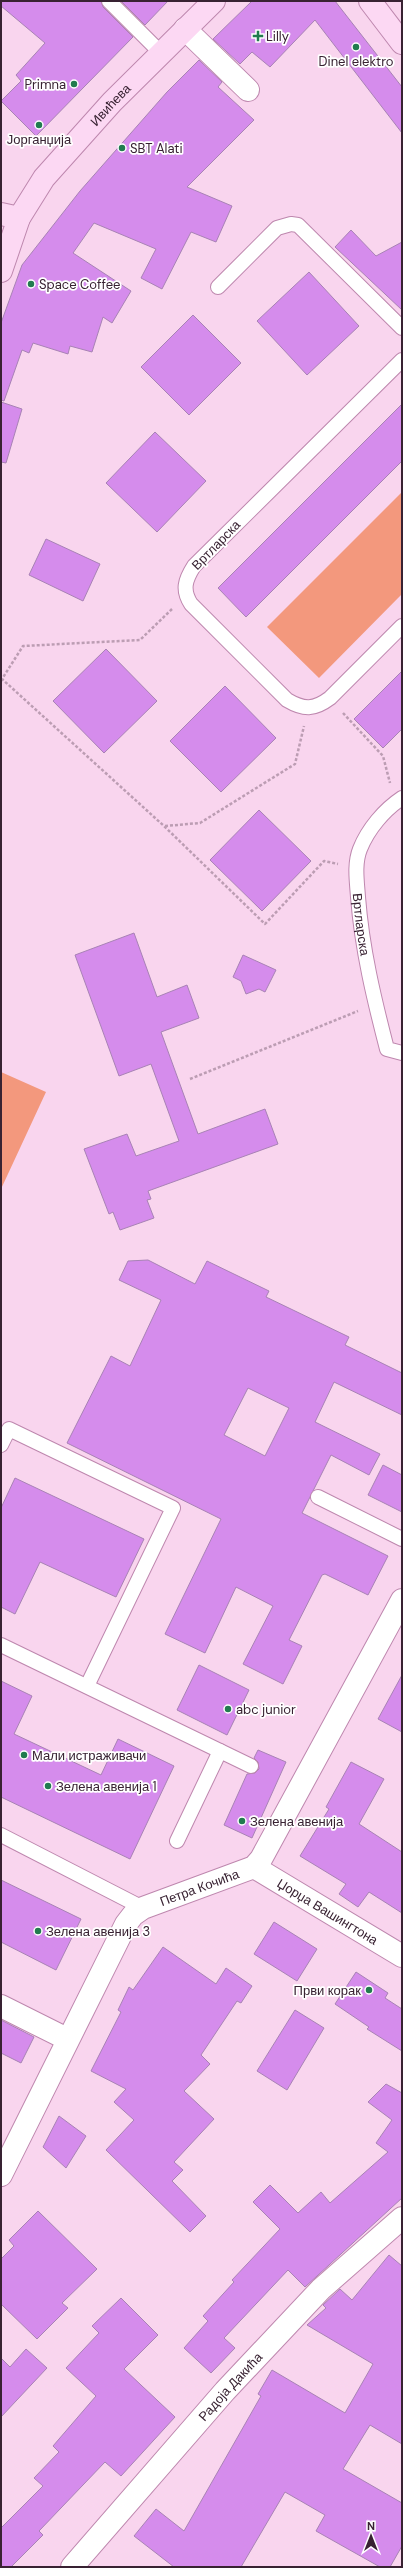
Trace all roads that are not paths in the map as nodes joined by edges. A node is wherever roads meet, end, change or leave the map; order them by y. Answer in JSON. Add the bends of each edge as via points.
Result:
{"nodes":[{"id":1,"x":109,"y":1,"type":"edge"},
{"id":2,"x":214,"y":1,"type":"edge"},
{"id":3,"x":370,"y":1,"type":"edge"},
{"id":4,"x":185,"y":30,"type":"junction"},
{"id":5,"x":402,"y":43,"type":"edge"},
{"id":6,"x":161,"y":53,"type":"junction"},
{"id":7,"x":248,"y":90,"type":"dead end"},
{"id":8,"x":10,"y":216,"type":"edge"},
{"id":9,"x":1,"y":271,"type":"edge"},
{"id":10,"x":218,"y":287,"type":"dead end"},
{"id":11,"x":402,"y":328,"type":"edge"},
{"id":12,"x":402,"y":360,"type":"edge"},
{"id":13,"x":402,"y":626,"type":"edge"},
{"id":14,"x":399,"y":801,"type":"edge"},
{"id":15,"x":402,"y":1054,"type":"edge"},
{"id":16,"x":1,"y":1445,"type":"edge"},
{"id":17,"x":318,"y":1497,"type":"dead end"},
{"id":18,"x":402,"y":1539,"type":"edge"},
{"id":19,"x":402,"y":1600,"type":"edge"},
{"id":20,"x":1,"y":1645,"type":"edge"},
{"id":21,"x":86,"y":1686,"type":"junction"},
{"id":22,"x":220,"y":1751,"type":"junction"},
{"id":23,"x":251,"y":1766,"type":"dead end"},
{"id":24,"x":1,"y":1835,"type":"edge"},
{"id":25,"x":177,"y":1841,"type":"dead end"},
{"id":26,"x":254,"y":1867,"type":"junction"},
{"id":27,"x":142,"y":1908,"type":"junction"},
{"id":28,"x":402,"y":1956,"type":"edge"},
{"id":29,"x":1,"y":2006,"type":"edge"},
{"id":30,"x":67,"y":2039,"type":"junction"},
{"id":31,"x":1,"y":2175,"type":"edge"},
{"id":32,"x":402,"y":2218,"type":"edge"},
{"id":33,"x":72,"y":2567,"type":"edge"}],
"edges":[{"from":1,"to":6,"type":"lane"},
{"from":2,"to":4,"type":"main road","name":"Ивићева"},
{"from":3,"to":5,"type":"main road"},
{"from":4,"to":6,"type":"main road","name":"Ивићева"},
{"from":4,"to":7,"type":"street"},
{"from":6,"to":8,"type":"main road","name":"Ивићева","via":[[112,102]]},
{"from":8,"to":9,"type":"main road","name":"Ивићева"},
{"from":10,"to":11,"type":"lane","via":[[277,228],[298,225]]},
{"from":12,"to":13,"type":"lane","name":"Вртларска","via":[[194,566],[184,587],[185,596],[191,604],[287,700],[308,709],[320,706],[330,698]]},
{"from":14,"to":15,"type":"lane","name":"Вртларска","via":[[368,834],[359,850],[356,868],[360,921],[375,1004],[387,1049]]},
{"from":16,"to":21,"type":"lane","via":[[9,1428],[173,1508]]},
{"from":17,"to":18,"type":"lane"},
{"from":19,"to":26,"type":"street","name":"Петра Кочића","via":[[266,1850]]},
{"from":20,"to":21,"type":"lane"},
{"from":21,"to":22,"type":"lane"},
{"from":22,"to":23,"type":"lane"},
{"from":22,"to":25,"type":"lane"},
{"from":24,"to":27,"type":"lane"},
{"from":26,"to":27,"type":"street","name":"Петра Кочића"},
{"from":26,"to":28,"type":"street","name":"Џорџа Вашингтона"},
{"from":27,"to":30,"type":"street","name":"Петра Кочића","via":[[126,1924]]},
{"from":29,"to":30,"type":"street"},
{"from":30,"to":31,"type":"street","name":"Петра Кочића"},
{"from":32,"to":33,"type":"street","name":"Радоја Дакића","via":[[316,2295],[225,2392]]}]}
